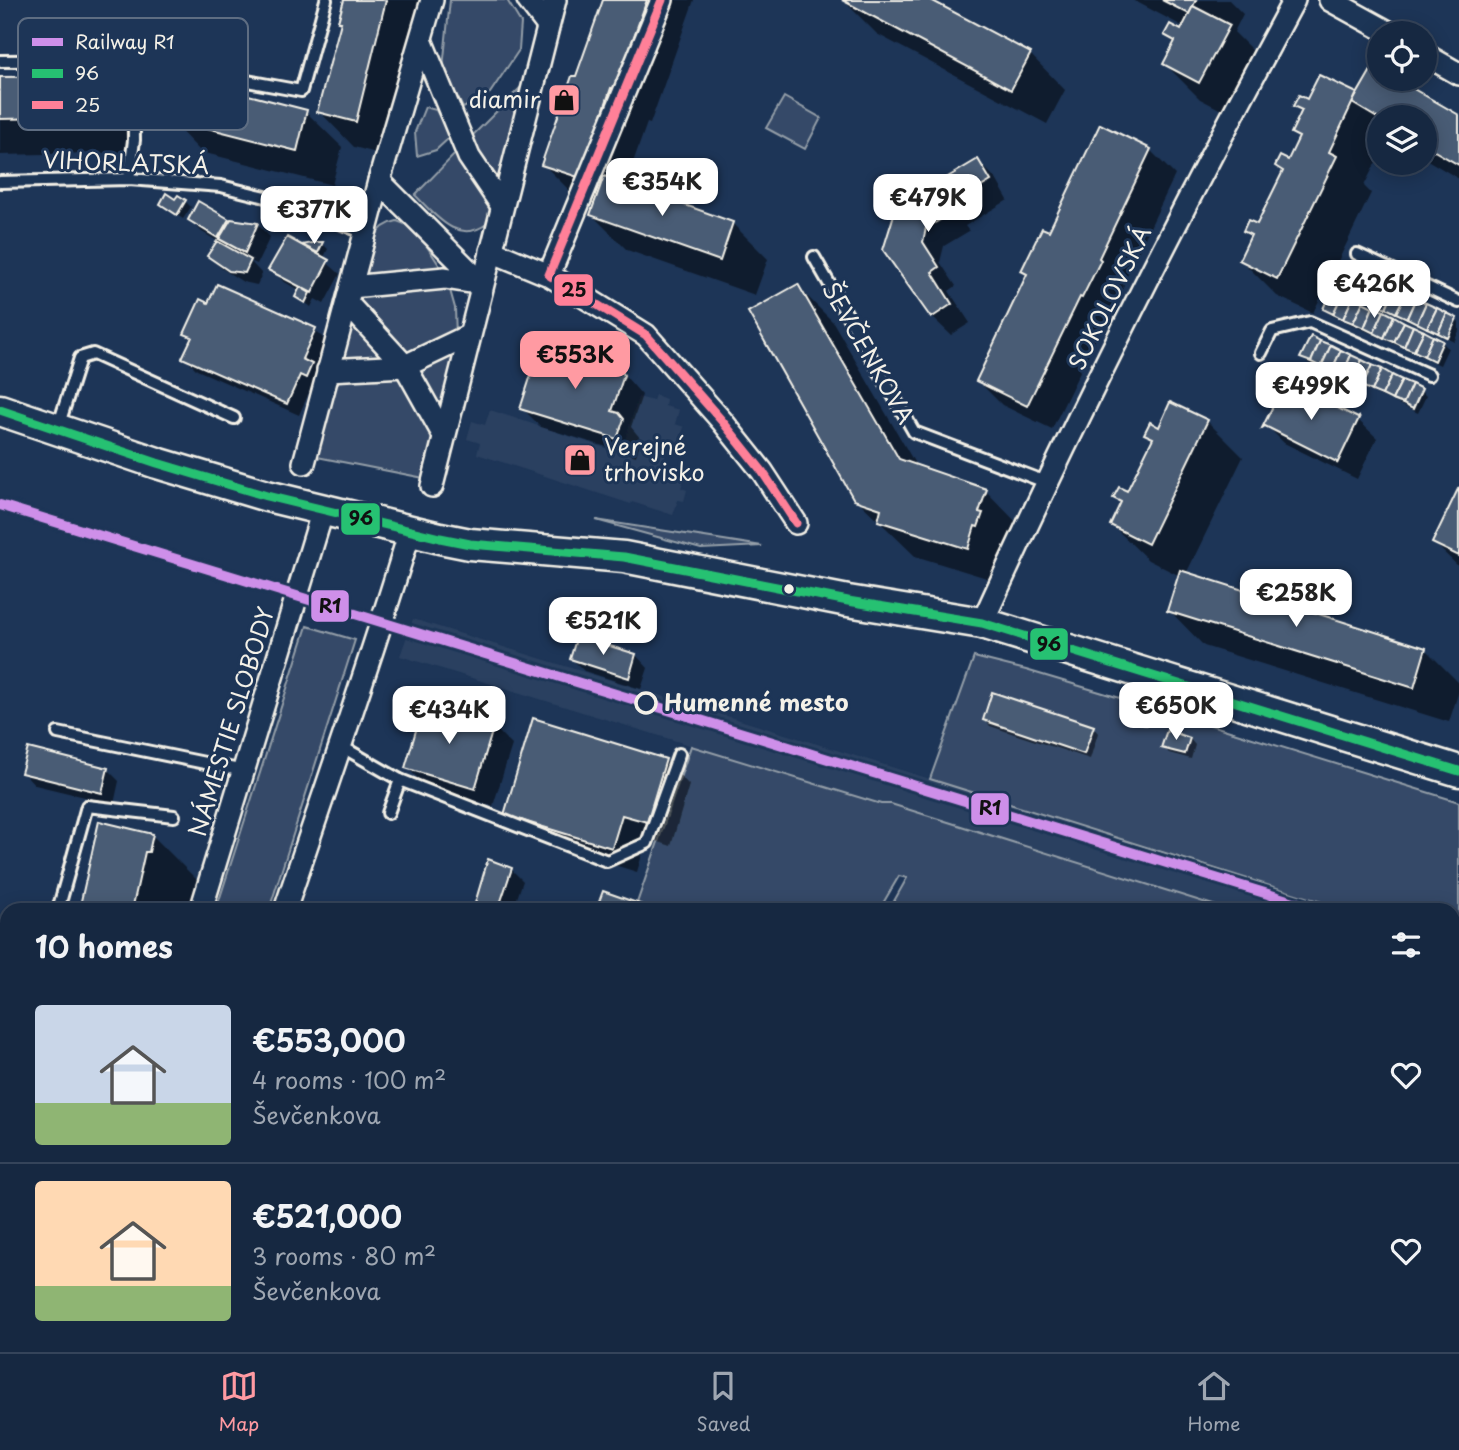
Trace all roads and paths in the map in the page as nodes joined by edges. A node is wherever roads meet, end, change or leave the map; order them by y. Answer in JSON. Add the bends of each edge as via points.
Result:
{"nodes":[{"id":1,"x":326,"y":0,"type":"edge"},
{"id":2,"x":432,"y":0,"type":"edge"},
{"id":3,"x":528,"y":0,"type":"edge"},
{"id":4,"x":555,"y":0,"type":"edge"},
{"id":5,"x":662,"y":0,"type":"edge"},
{"id":6,"x":1294,"y":0,"type":"edge"},
{"id":7,"x":1330,"y":0,"type":"edge"},
{"id":8,"x":1368,"y":21,"type":"edge"},
{"id":9,"x":548,"y":26,"type":"junction"},
{"id":10,"x":421,"y":40,"type":"junction"},
{"id":11,"x":0,"y":61,"type":"edge"},
{"id":12,"x":18,"y":61,"type":"edge"},
{"id":13,"x":1437,"y":61,"type":"edge"},
{"id":14,"x":1459,"y":74,"type":"edge"},
{"id":15,"x":248,"y":81,"type":"edge"},
{"id":16,"x":134,"y":130,"type":"edge"},
{"id":17,"x":129,"y":179,"type":"junction"},
{"id":18,"x":379,"y":181,"type":"junction"},
{"id":19,"x":0,"y":182,"type":"edge"},
{"id":20,"x":502,"y":206,"type":"junction"},
{"id":21,"x":365,"y":233,"type":"junction"},
{"id":22,"x":491,"y":251,"type":"junction"},
{"id":23,"x":1357,"y":254,"type":"dead end"},
{"id":24,"x":814,"y":257,"type":"dead end"},
{"id":25,"x":550,"y":275,"type":"junction"},
{"id":26,"x":482,"y":284,"type":"junction"},
{"id":27,"x":349,"y":295,"type":"junction"},
{"id":28,"x":1459,"y":302,"type":"edge"},
{"id":29,"x":470,"y":335,"type":"junction"},
{"id":30,"x":1261,"y":353,"type":"dead end"},
{"id":31,"x":405,"y":366,"type":"junction"},
{"id":32,"x":328,"y":370,"type":"junction"},
{"id":33,"x":1429,"y":375,"type":"dead end"},
{"id":34,"x":0,"y":410,"type":"edge"},
{"id":35,"x":234,"y":418,"type":"dead end"},
{"id":36,"x":57,"y":430,"type":"junction"},
{"id":37,"x":444,"y":436,"type":"junction"},
{"id":38,"x":304,"y":463,"type":"dead end"},
{"id":39,"x":1048,"y":483,"type":"junction"},
{"id":40,"x":432,"y":486,"type":"dead end"},
{"id":41,"x":323,"y":510,"type":"junction"},
{"id":42,"x":796,"y":523,"type":"dead end"},
{"id":43,"x":410,"y":530,"type":"junction"},
{"id":44,"x":982,"y":623,"type":"junction"},
{"id":45,"x":1159,"y":678,"type":"junction"},
{"id":46,"x":1146,"y":718,"type":"dead end"},
{"id":47,"x":58,"y":733,"type":"dead end"},
{"id":48,"x":339,"y":745,"type":"junction"},
{"id":49,"x":679,"y":754,"type":"dead end"},
{"id":50,"x":244,"y":771,"type":"junction"},
{"id":51,"x":1459,"y":771,"type":"edge"},
{"id":52,"x":400,"y":780,"type":"junction"},
{"id":53,"x":388,"y":813,"type":"dead end"},
{"id":54,"x":174,"y":816,"type":"dead end"},
{"id":55,"x":60,"y":903,"type":"edge"},
{"id":56,"x":203,"y":903,"type":"edge"},
{"id":57,"x":287,"y":903,"type":"edge"}],
"edges":[{"from":1,"to":15,"type":"lane","via":[[300,91]]},
{"from":2,"to":10,"type":"street"},
{"from":3,"to":9,"type":"street"},
{"from":4,"to":9,"type":"street"},
{"from":5,"to":25,"type":"street"},
{"from":6,"to":39,"type":"street","name":"SOKOLOVSKÁ","via":[[1223,130]]},
{"from":7,"to":8,"type":"street"},
{"from":9,"to":20,"type":"street"},
{"from":10,"to":18,"type":"street"},
{"from":10,"to":20,"type":"street","via":[[469,157]]},
{"from":11,"to":12,"type":"lane"},
{"from":13,"to":14,"type":"street"},
{"from":16,"to":17,"type":"lane"},
{"from":17,"to":19,"type":"lane","name":"VIHORLATSKÁ"},
{"from":17,"to":21,"type":"lane","name":"VIHORLATSKÁ","via":[[222,186],[290,203]]},
{"from":18,"to":21,"type":"street"},
{"from":18,"to":26,"type":"street"},
{"from":20,"to":22,"type":"street"},
{"from":21,"to":27,"type":"street"},
{"from":22,"to":25,"type":"street"},
{"from":22,"to":26,"type":"street"},
{"from":23,"to":28,"type":"lane"},
{"from":24,"to":39,"type":"lane","name":"ŠEVČENKOVA","via":[[914,432]]},
{"from":25,"to":42,"type":"street","via":[[646,335],[762,471]]},
{"from":26,"to":27,"type":"street","via":[[445,278]]},
{"from":26,"to":29,"type":"street"},
{"from":27,"to":31,"type":"street"},
{"from":27,"to":32,"type":"street"},
{"from":29,"to":31,"type":"street"},
{"from":29,"to":37,"type":"street"},
{"from":30,"to":33,"type":"lane","via":[[1272,331],[1310,322]]},
{"from":31,"to":32,"type":"street"},
{"from":31,"to":37,"type":"street"},
{"from":32,"to":38,"type":"street"},
{"from":34,"to":36,"type":"main road"},
{"from":35,"to":36,"type":"lane","via":[[93,354],[80,358]]},
{"from":36,"to":41,"type":"main road"},
{"from":37,"to":40,"type":"street"},
{"from":39,"to":44,"type":"street","name":"SOKOLOVSKÁ"},
{"from":41,"to":43,"type":"main road"},
{"from":41,"to":50,"type":"street","name":"NÁMESTIE SLOBODY"},
{"from":43,"to":44,"type":"main road","via":[[470,544],[624,557]]},
{"from":43,"to":48,"type":"street"},
{"from":44,"to":45,"type":"main road"},
{"from":45,"to":46,"type":"lane"},
{"from":45,"to":51,"type":"main road"},
{"from":47,"to":50,"type":"lane"},
{"from":48,"to":52,"type":"lane"},
{"from":48,"to":57,"type":"street"},
{"from":49,"to":52,"type":"lane","via":[[647,843],[607,861]]},
{"from":50,"to":56,"type":"street","name":"NÁMESTIE SLOBODY"},
{"from":52,"to":53,"type":"lane"},
{"from":54,"to":55,"type":"lane","via":[[87,806]]}]}
